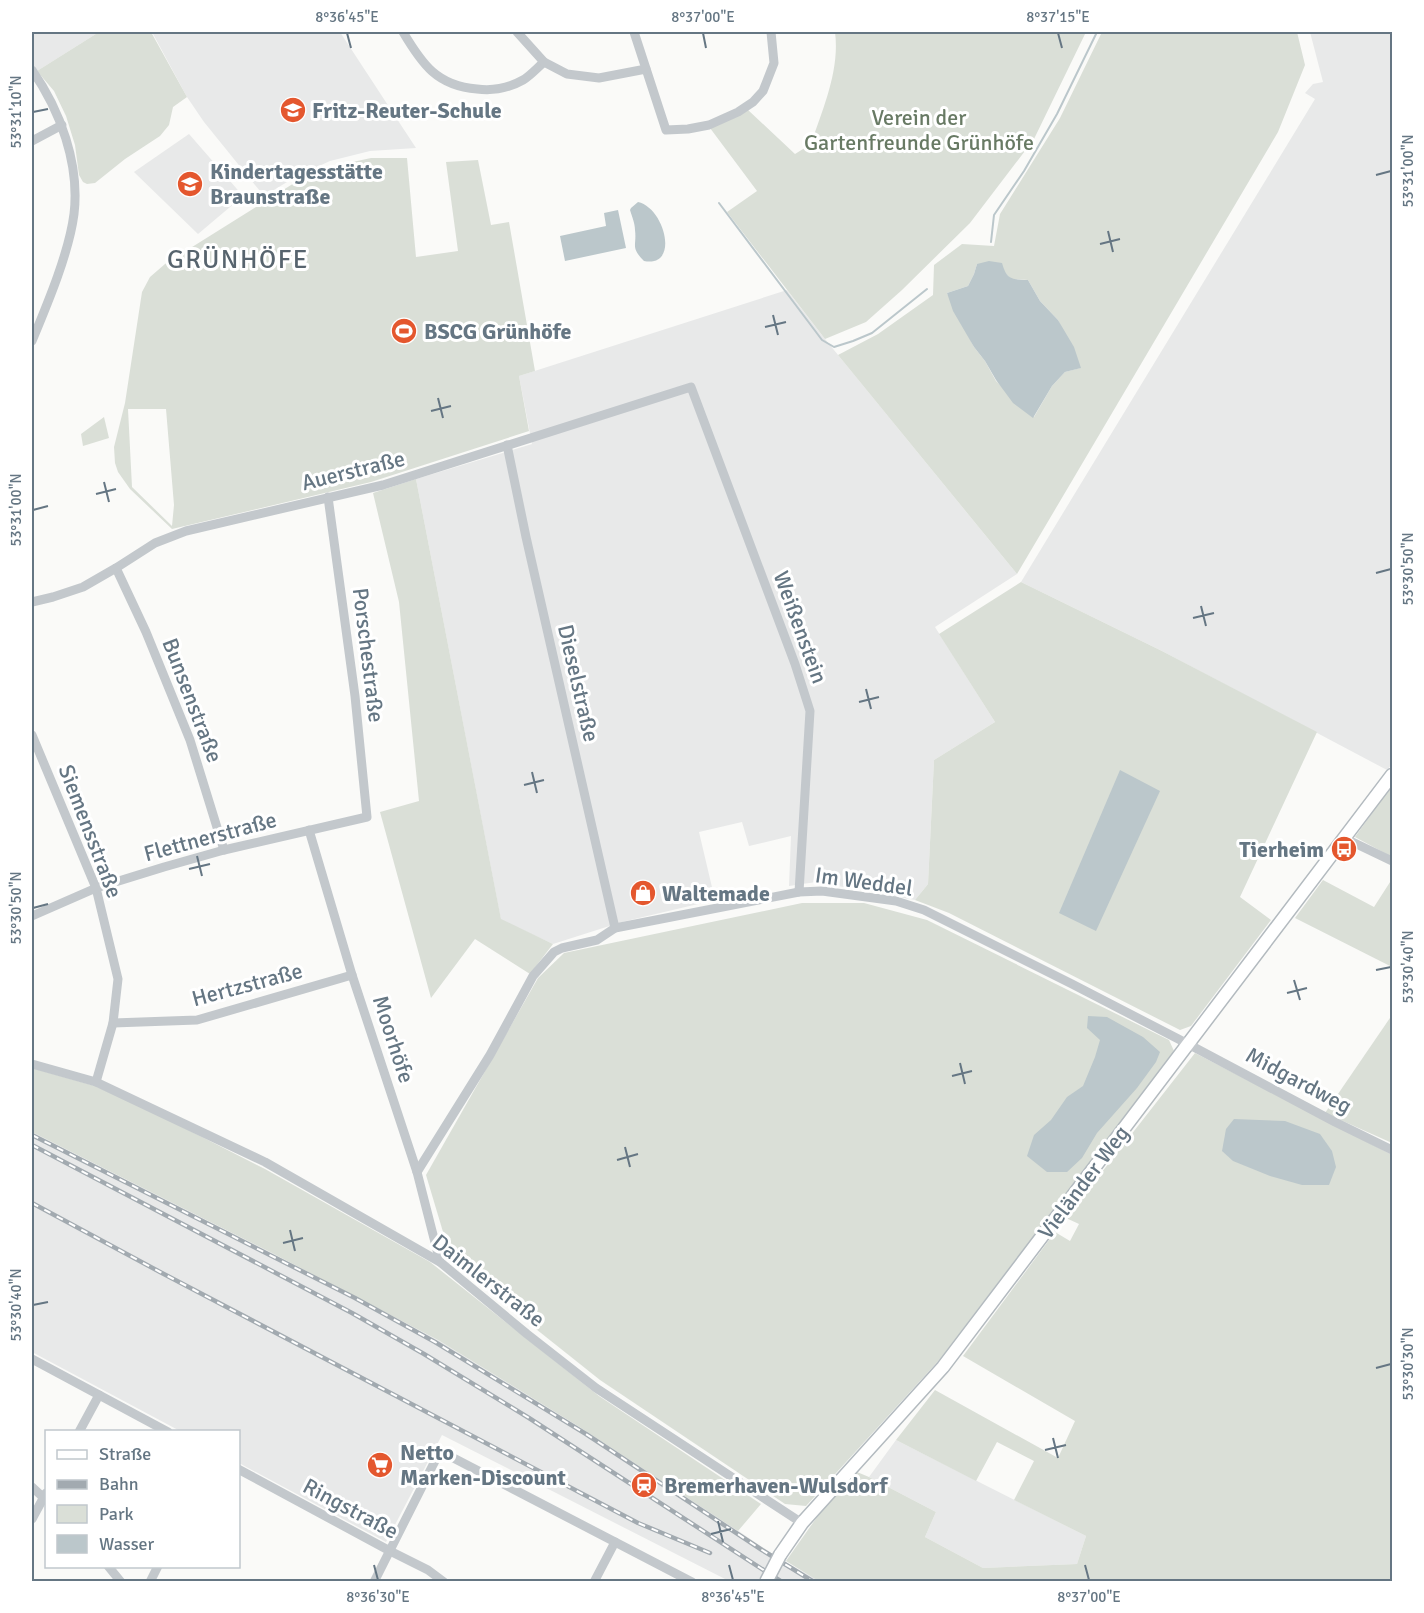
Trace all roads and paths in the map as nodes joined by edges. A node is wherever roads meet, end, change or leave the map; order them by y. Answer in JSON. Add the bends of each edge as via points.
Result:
{"nodes":[{"id":1,"x":403,"y":32,"type":"edge"},
{"id":2,"x":517,"y":32,"type":"edge"},
{"id":3,"x":634,"y":32,"type":"edge"},
{"id":4,"x":771,"y":32,"type":"edge"},
{"id":5,"x":544,"y":62,"type":"junction"},
{"id":6,"x":646,"y":69,"type":"junction"},
{"id":7,"x":32,"y":70,"type":"edge"},
{"id":8,"x":62,"y":125,"type":"junction"},
{"id":9,"x":32,"y":141,"type":"edge"},
{"id":10,"x":32,"y":341,"type":"edge"},
{"id":11,"x":691,"y":387,"type":"joint"},
{"id":12,"x":507,"y":445,"type":"junction"},
{"id":13,"x":328,"y":497,"type":"junction"},
{"id":14,"x":116,"y":568,"type":"junction"},
{"id":15,"x":32,"y":602,"type":"edge"},
{"id":16,"x":32,"y":735,"type":"edge"},
{"id":17,"x":1392,"y":775,"type":"edge"},
{"id":18,"x":367,"y":817,"type":"joint"},
{"id":19,"x":309,"y":830,"type":"junction"},
{"id":20,"x":1344,"y":838,"type":"junction"},
{"id":21,"x":224,"y":850,"type":"junction"},
{"id":22,"x":1392,"y":861,"type":"edge"},
{"id":23,"x":96,"y":888,"type":"junction"},
{"id":24,"x":799,"y":892,"type":"junction"},
{"id":25,"x":32,"y":916,"type":"edge"},
{"id":26,"x":615,"y":928,"type":"junction"},
{"id":27,"x":352,"y":975,"type":"junction"},
{"id":28,"x":113,"y":1023,"type":"junction"},
{"id":29,"x":1188,"y":1044,"type":"junction"},
{"id":30,"x":32,"y":1064,"type":"edge"},
{"id":31,"x":96,"y":1082,"type":"junction"},
{"id":32,"x":1392,"y":1150,"type":"edge"},
{"id":33,"x":417,"y":1172,"type":"junction"},
{"id":34,"x":440,"y":1262,"type":"junction"},
{"id":35,"x":32,"y":1359,"type":"edge"},
{"id":36,"x":99,"y":1395,"type":"junction"},
{"id":37,"x":80,"y":1430,"type":"edge"},
{"id":38,"x":166,"y":1430,"type":"edge"},
{"id":39,"x":240,"y":1470,"type":"edge"},
{"id":40,"x":32,"y":1487,"type":"edge"},
{"id":41,"x":45,"y":1496,"type":"edge"},
{"id":42,"x":45,"y":1499,"type":"edge"},
{"id":43,"x":32,"y":1519,"type":"edge"},
{"id":44,"x":802,"y":1523,"type":"junction"},
{"id":45,"x":615,"y":1542,"type":"junction"},
{"id":46,"x":390,"y":1551,"type":"junction"},
{"id":47,"x":110,"y":1568,"type":"edge"},
{"id":48,"x":121,"y":1581,"type":"edge"},
{"id":49,"x":374,"y":1581,"type":"edge"},
{"id":50,"x":444,"y":1581,"type":"edge"},
{"id":51,"x":594,"y":1581,"type":"edge"},
{"id":52,"x":692,"y":1581,"type":"edge"},
{"id":53,"x":766,"y":1581,"type":"edge"}],
"edges":[{"from":1,"to":5,"type":"street","via":[[434,74],[464,88],[505,88],[523,80]]},
{"from":2,"to":5,"type":"street"},
{"from":3,"to":6,"type":"street"},
{"from":4,"to":6,"type":"street","via":[[774,63],[763,91],[738,112],[710,125],[666,130]]},
{"from":5,"to":6,"type":"street","via":[[567,74],[599,78]]},
{"from":7,"to":8,"type":"street"},
{"from":8,"to":9,"type":"street"},
{"from":8,"to":10,"type":"street","via":[[71,160],[74,215],[60,267]]},
{"from":11,"to":12,"type":"street","name":"Auerstraße"},
{"from":11,"to":24,"type":"street","name":"Weißenstein","via":[[810,711]]},
{"from":12,"to":13,"type":"street","name":"Auerstraße","via":[[383,485]]},
{"from":12,"to":26,"type":"street","name":"Dieselstraße"},
{"from":13,"to":14,"type":"street","name":"Auerstraße","via":[[179,533],[154,543]]},
{"from":13,"to":18,"type":"street","name":"Porschestraße"},
{"from":14,"to":15,"type":"street","name":"Auerstraße","via":[[72,591]]},
{"from":14,"to":21,"type":"street","name":"Bunsenstraße","via":[[190,740]]},
{"from":16,"to":23,"type":"street","name":"Siemensstraße"},
{"from":17,"to":20,"type":"street","name":"Vieländer Weg"},
{"from":18,"to":19,"type":"street","name":"Flettnerstraße"},
{"from":19,"to":21,"type":"street","name":"Flettnerstraße"},
{"from":19,"to":27,"type":"street","name":"Moorhöfe"},
{"from":20,"to":22,"type":"street"},
{"from":20,"to":29,"type":"street","name":"Vieländer Weg"},
{"from":21,"to":23,"type":"street","name":"Flettnerstraße"},
{"from":23,"to":25,"type":"street","name":"Flettnerstraße"},
{"from":23,"to":28,"type":"street","name":"Siemensstraße","via":[[118,979]]},
{"from":24,"to":26,"type":"street","name":"Im Weddel"},
{"from":24,"to":29,"type":"street","name":"Im Weddel","via":[[822,891],[896,901],[924,910]]},
{"from":26,"to":33,"type":"street","name":"Im Weddel","via":[[597,940],[554,952],[533,976],[490,1055]]},
{"from":27,"to":28,"type":"street","name":"Hertzstraße","via":[[197,1020]]},
{"from":27,"to":33,"type":"street","name":"Moorhöfe"},
{"from":28,"to":31,"type":"street","name":"Siemensstraße"},
{"from":29,"to":32,"type":"street","name":"Midgardweg"},
{"from":29,"to":44,"type":"street","name":"Vieländer Weg","via":[[943,1367]]},
{"from":30,"to":31,"type":"street","name":"Daimlerstraße"},
{"from":31,"to":34,"type":"street","name":"Daimlerstraße","via":[[265,1162]]},
{"from":33,"to":34,"type":"street","name":"Moorhöfe"},
{"from":34,"to":44,"type":"street","name":"Daimlerstraße","via":[[596,1388]]},
{"from":35,"to":36,"type":"street"},
{"from":36,"to":37,"type":"street"},
{"from":36,"to":38,"type":"street"},
{"from":39,"to":46,"type":"street","name":"Ringstraße"},
{"from":40,"to":41,"type":"street"},
{"from":42,"to":43,"type":"street"},
{"from":44,"to":53,"type":"street","name":"Vieländer Weg","bridge":true},
{"from":45,"to":46,"type":"street","via":[[440,1451]]},
{"from":45,"to":51,"type":"street"},
{"from":45,"to":52,"type":"street"},
{"from":46,"to":49,"type":"street"},
{"from":46,"to":50,"type":"street","name":"Ringstraße"},
{"from":47,"to":48,"type":"street"}]}
